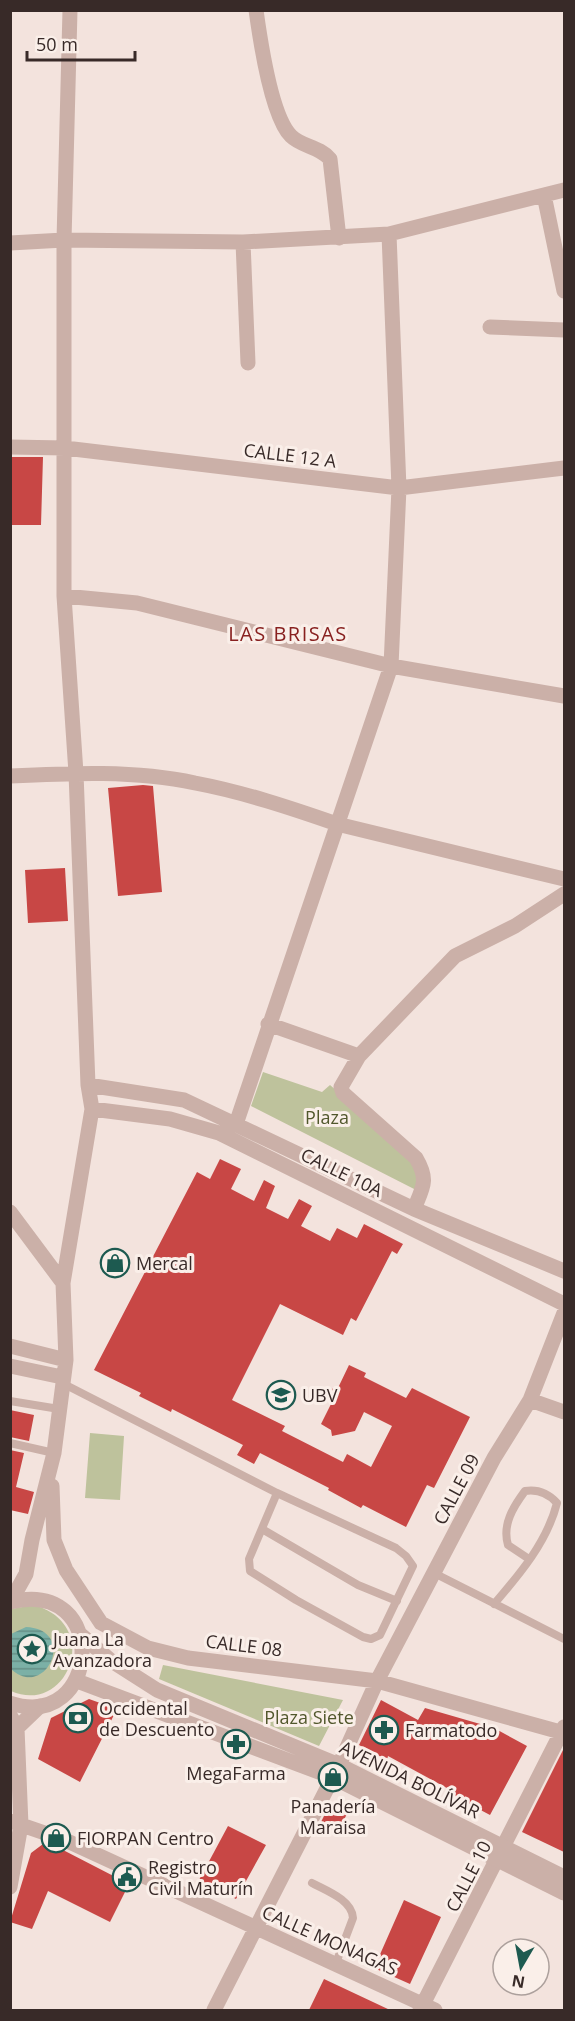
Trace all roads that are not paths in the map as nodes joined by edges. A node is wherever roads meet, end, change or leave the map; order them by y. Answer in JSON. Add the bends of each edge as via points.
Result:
{"nodes":[{"id":1,"x":70,"y":10,"type":"edge"},
{"id":2,"x":256,"y":10,"type":"edge"},
{"id":3,"x":564,"y":190,"type":"edge"},
{"id":4,"x":544,"y":195,"type":"junction"},
{"id":5,"x":389,"y":234,"type":"junction"},
{"id":6,"x":339,"y":238,"type":"junction"},
{"id":7,"x":64,"y":240,"type":"junction"},
{"id":8,"x":243,"y":242,"type":"junction"},
{"id":9,"x":10,"y":243,"type":"edge"},
{"id":10,"x":564,"y":291,"type":"edge"},
{"id":11,"x":490,"y":327,"type":"dead end"},
{"id":12,"x":564,"y":330,"type":"edge"},
{"id":13,"x":248,"y":363,"type":"dead end"},
{"id":14,"x":10,"y":447,"type":"edge"},
{"id":15,"x":65,"y":448,"type":"junction"},
{"id":16,"x":564,"y":468,"type":"edge"},
{"id":17,"x":399,"y":488,"type":"junction"},
{"id":18,"x":64,"y":596,"type":"junction"},
{"id":19,"x":392,"y":666,"type":"junction"},
{"id":20,"x":564,"y":696,"type":"edge"},
{"id":21,"x":76,"y":773,"type":"junction"},
{"id":22,"x":10,"y":776,"type":"edge"},
{"id":23,"x":337,"y":824,"type":"junction"},
{"id":24,"x":564,"y":879,"type":"edge"},
{"id":25,"x":564,"y":894,"type":"edge"},
{"id":26,"x":268,"y":1024,"type":"junction"},
{"id":27,"x":360,"y":1056,"type":"junction"},
{"id":28,"x":87,"y":1085,"type":"junction"},
{"id":29,"x":92,"y":1109,"type":"junction"},
{"id":30,"x":236,"y":1124,"type":"junction"},
{"id":31,"x":414,"y":1209,"type":"junction"},
{"id":32,"x":10,"y":1212,"type":"edge"},
{"id":33,"x":564,"y":1271,"type":"edge"},
{"id":34,"x":63,"y":1283,"type":"junction"},
{"id":35,"x":564,"y":1304,"type":"edge"},
{"id":36,"x":564,"y":1313,"type":"edge"},
{"id":37,"x":10,"y":1346,"type":"edge"},
{"id":38,"x":66,"y":1360,"type":"junction"},
{"id":39,"x":10,"y":1366,"type":"edge"},
{"id":40,"x":62,"y":1380,"type":"junction"},
{"id":41,"x":530,"y":1400,"type":"junction"},
{"id":42,"x":10,"y":1401,"type":"edge"},
{"id":43,"x":59,"y":1409,"type":"junction"},
{"id":44,"x":564,"y":1412,"type":"edge"},
{"id":45,"x":10,"y":1443,"type":"edge"},
{"id":46,"x":54,"y":1453,"type":"junction"},
{"id":47,"x":277,"y":1493,"type":"junction"},
{"id":48,"x":262,"y":1529,"type":"junction"},
{"id":49,"x":529,"y":1559,"type":"junction"},
{"id":50,"x":434,"y":1573,"type":"junction"},
{"id":51,"x":397,"y":1601,"type":"junction"},
{"id":52,"x":11,"y":1602,"type":"edge"},
{"id":53,"x":494,"y":1604,"type":"junction"},
{"id":54,"x":81,"y":1635,"type":"junction"},
{"id":55,"x":564,"y":1639,"type":"edge"},
{"id":56,"x":77,"y":1681,"type":"junction"},
{"id":57,"x":377,"y":1681,"type":"junction"},
{"id":58,"x":10,"y":1703,"type":"edge"},
{"id":59,"x":40,"y":1706,"type":"junction"},
{"id":60,"x":14,"y":1722,"type":"edge"},
{"id":61,"x":564,"y":1730,"type":"edge"},
{"id":62,"x":336,"y":1771,"type":"junction"},
{"id":63,"x":16,"y":1823,"type":"edge"},
{"id":64,"x":502,"y":1853,"type":"junction"},
{"id":65,"x":564,"y":1876,"type":"edge"},
{"id":66,"x":312,"y":1883,"type":"dead end"},
{"id":67,"x":10,"y":1887,"type":"edge"},
{"id":68,"x":564,"y":1893,"type":"edge"},
{"id":69,"x":257,"y":1929,"type":"junction"},
{"id":70,"x":336,"y":1963,"type":"junction"},
{"id":71,"x":426,"y":2008,"type":"edge"},
{"id":72,"x":214,"y":2010,"type":"edge"}],
"edges":[{"from":1,"to":7,"type":"street"},
{"from":2,"to":6,"type":"street","via":[[279,117],[298,142],[319,149],[330,159]]},
{"from":3,"to":4,"type":"street"},
{"from":4,"to":5,"type":"street"},
{"from":4,"to":10,"type":"street"},
{"from":5,"to":6,"type":"street"},
{"from":5,"to":17,"type":"street"},
{"from":6,"to":8,"type":"street"},
{"from":7,"to":8,"type":"street"},
{"from":7,"to":9,"type":"street"},
{"from":7,"to":15,"type":"street"},
{"from":8,"to":13,"type":"street"},
{"from":11,"to":12,"type":"street"},
{"from":14,"to":15,"type":"street","name":"CALLE 12 A"},
{"from":15,"to":17,"type":"street","name":"CALLE 12 A"},
{"from":15,"to":18,"type":"street"},
{"from":16,"to":17,"type":"street","name":"CALLE 12 A"},
{"from":17,"to":19,"type":"street"},
{"from":18,"to":19,"type":"street","via":[[159,607]]},
{"from":18,"to":21,"type":"street"},
{"from":19,"to":20,"type":"street"},
{"from":19,"to":23,"type":"street"},
{"from":21,"to":22,"type":"street"},
{"from":21,"to":23,"type":"street","via":[[194,782]]},
{"from":21,"to":28,"type":"street"},
{"from":23,"to":24,"type":"street"},
{"from":23,"to":26,"type":"street"},
{"from":25,"to":27,"type":"street","via":[[515,926],[455,957]]},
{"from":26,"to":27,"type":"street"},
{"from":26,"to":30,"type":"street"},
{"from":27,"to":31,"type":"street","via":[[341,1087],[416,1158],[426,1181]]},
{"from":28,"to":29,"type":"street"},
{"from":28,"to":30,"type":"street","name":"CALLE 10A","via":[[184,1100]]},
{"from":29,"to":34,"type":"street"},
{"from":29,"to":35,"type":"street","name":"CALLE 10A","via":[[170,1119],[219,1133]]},
{"from":30,"to":31,"type":"street","name":"CALLE 10A"},
{"from":31,"to":33,"type":"street","name":"CALLE 10A"},
{"from":32,"to":34,"type":"street"},
{"from":34,"to":38,"type":"street"},
{"from":36,"to":41,"type":"street","name":"CALLE 09"},
{"from":37,"to":38,"type":"street"},
{"from":38,"to":40,"type":"street"},
{"from":39,"to":40,"type":"street"},
{"from":40,"to":43,"type":"street"},
{"from":40,"to":47,"type":"lane"},
{"from":41,"to":44,"type":"street"},
{"from":41,"to":50,"type":"street","name":"CALLE 09","via":[[494,1458]]},
{"from":42,"to":43,"type":"lane"},
{"from":43,"to":46,"type":"street"},
{"from":45,"to":46,"type":"lane"},
{"from":46,"to":52,"type":"street","via":[[26,1574]]},
{"from":46,"to":57,"type":"street","name":"CALLE 08","via":[[54,1540],[66,1570],[101,1623],[148,1648],[188,1658]]},
{"from":47,"to":48,"type":"lane"},
{"from":47,"to":51,"type":"lane","via":[[406,1556],[413,1566]]},
{"from":48,"to":51,"type":"lane","via":[[358,1585]]},
{"from":48,"to":51,"type":"lane","via":[[249,1559],[250,1570],[363,1637],[380,1635]]},
{"from":49,"to":49,"type":"lane","via":[[553,1518],[557,1503],[549,1494],[534,1490],[525,1491],[514,1506],[504,1533],[508,1545]]},
{"from":49,"to":53,"type":"lane"},
{"from":50,"to":53,"type":"lane"},
{"from":50,"to":57,"type":"street","name":"CALLE 09"},
{"from":52,"to":54,"type":"street","name":"AVENIDA BOLÍVAR","via":[[28,1598],[61,1608]]},
{"from":53,"to":55,"type":"lane"},
{"from":54,"to":56,"type":"street","via":[[83,1666]]},
{"from":54,"to":62,"type":"street","name":"AVENIDA BOLÍVAR","via":[[110,1660],[157,1690]]},
{"from":56,"to":59,"type":"street","via":[[61,1697]]},
{"from":56,"to":62,"type":"street","name":"AVENIDA BOLÍVAR"},
{"from":57,"to":61,"type":"street","name":"CALLE 08"},
{"from":57,"to":62,"type":"street","name":"CALLE 09"},
{"from":58,"to":59,"type":"street"},
{"from":59,"to":60,"type":"street"},
{"from":60,"to":63,"type":"street"},
{"from":61,"to":64,"type":"street","name":"CALLE 10"},
{"from":62,"to":64,"type":"street","name":"AVENIDA BOLÍVAR"},
{"from":62,"to":69,"type":"street","name":"CALLE 09"},
{"from":63,"to":67,"type":"street"},
{"from":63,"to":69,"type":"street","name":"CALLE MONAGAS","via":[[65,1840]]},
{"from":64,"to":65,"type":"street","name":"AVENIDA BOLÍVAR"},
{"from":64,"to":68,"type":"street","name":"AVENIDA BOLÍVAR"},
{"from":64,"to":71,"type":"street","name":"CALLE 10"},
{"from":66,"to":70,"type":"lane","via":[[347,1903],[353,1911]]},
{"from":69,"to":70,"type":"street","name":"CALLE MONAGAS"},
{"from":69,"to":72,"type":"street","name":"CALLE 09"},
{"from":70,"to":71,"type":"street","name":"CALLE MONAGAS"}]}
